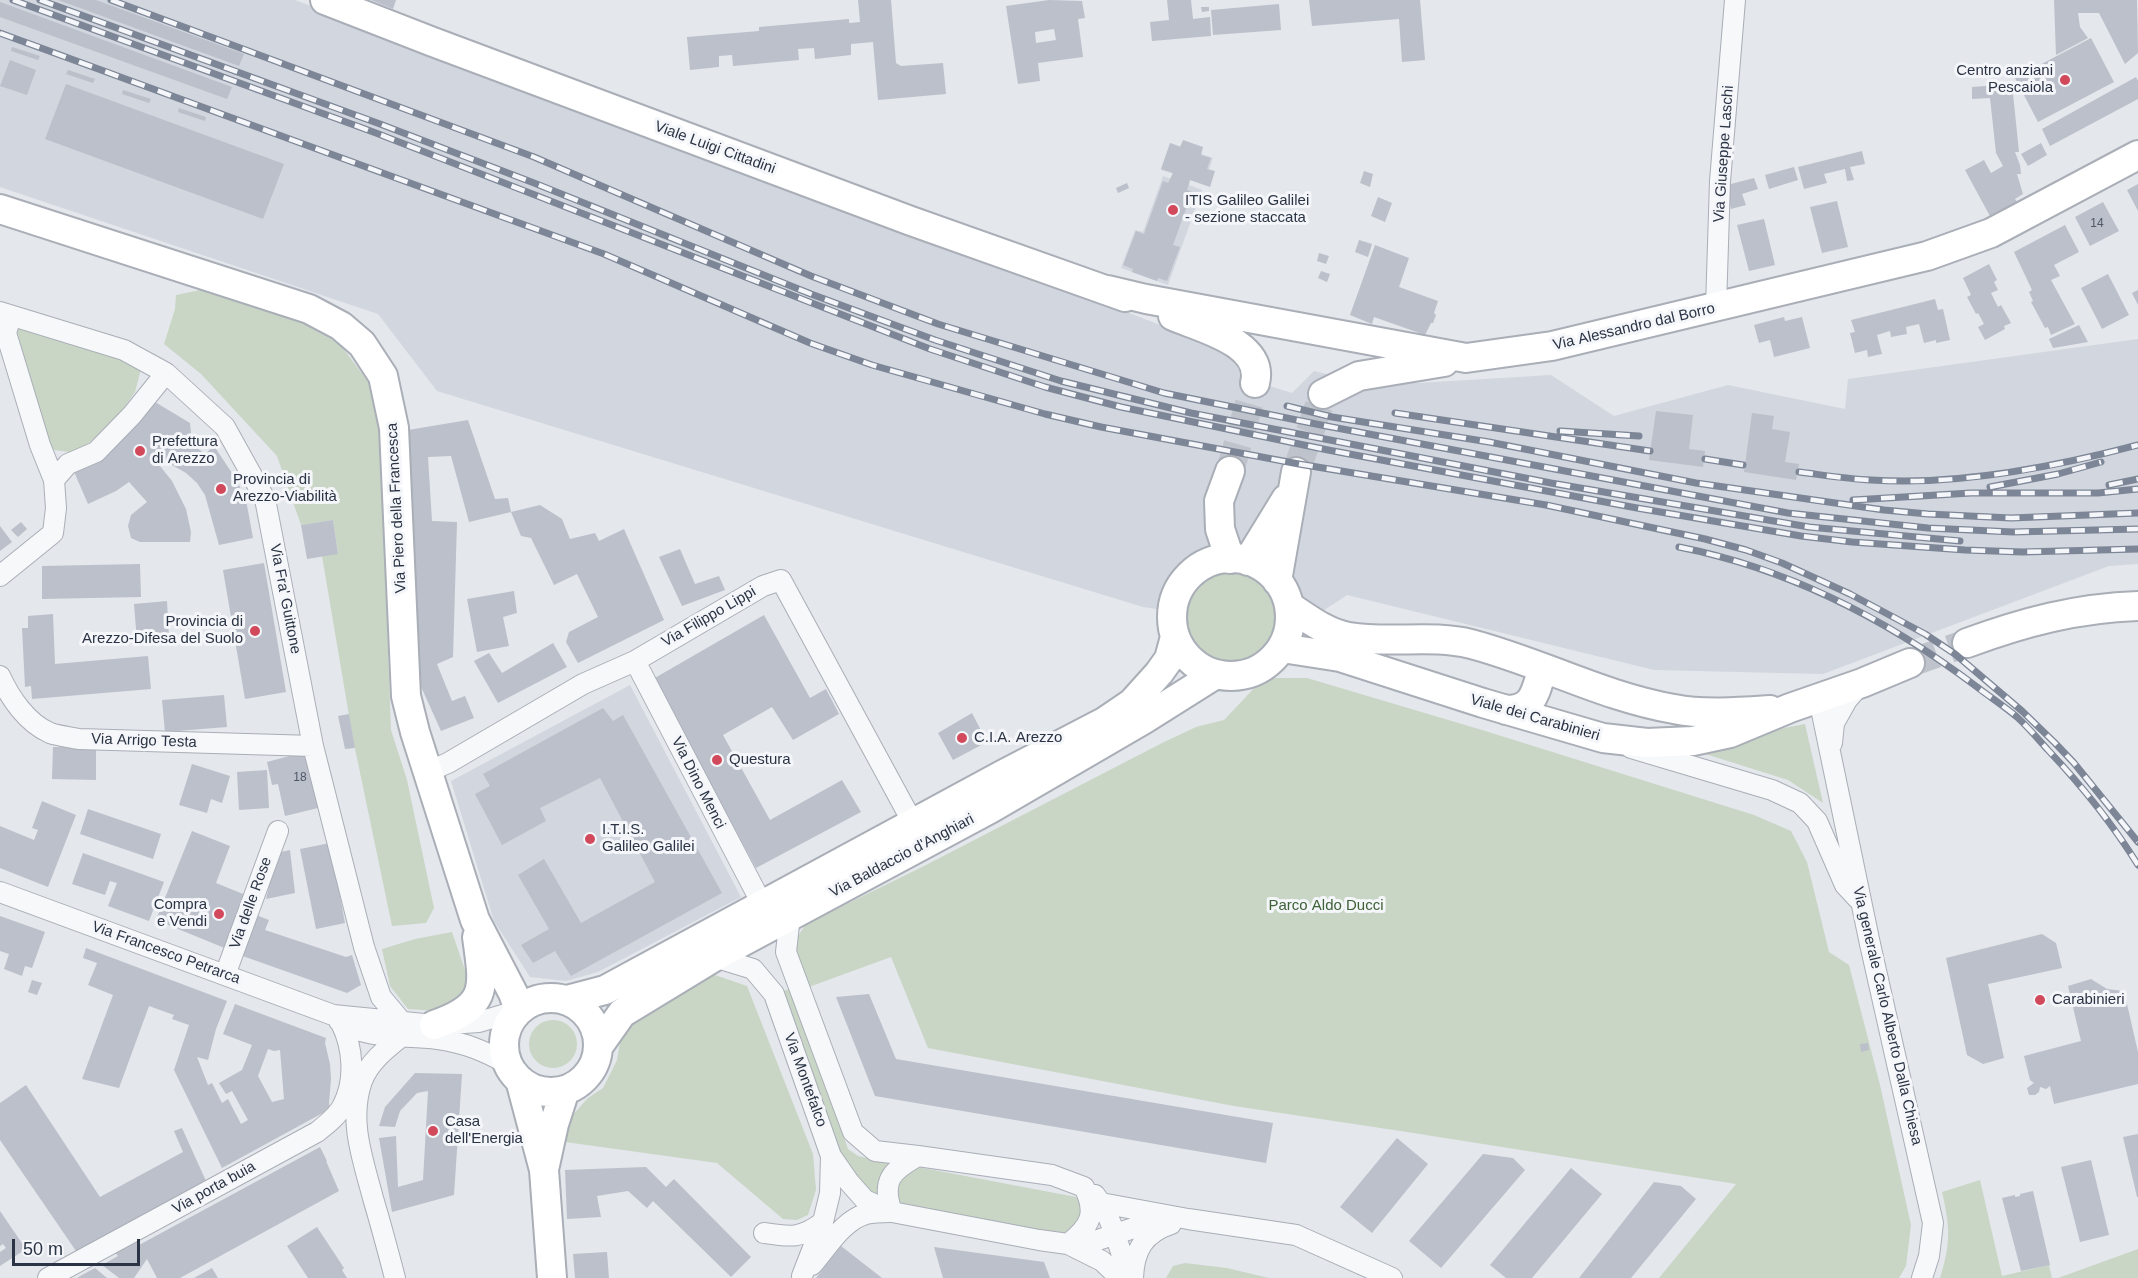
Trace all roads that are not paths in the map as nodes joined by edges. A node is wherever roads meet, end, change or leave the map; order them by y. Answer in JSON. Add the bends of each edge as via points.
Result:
{"nodes":[{"id":1,"x":325,"y":0,"type":"edge"},
{"id":2,"x":1735,"y":0,"type":"edge"},
{"id":3,"x":2138,"y":155,"type":"edge"},
{"id":4,"x":0,"y":209,"type":"edge"},
{"id":5,"x":1108,"y":290,"type":"junction"},
{"id":6,"x":1716,"y":307,"type":"junction"},
{"id":7,"x":6,"y":314,"type":"edge"},
{"id":8,"x":1466,"y":358,"type":"junction"},
{"id":9,"x":166,"y":373,"type":"junction"},
{"id":10,"x":1255,"y":381,"type":"tunnel mouth"},
{"id":11,"x":1323,"y":394,"type":"tunnel mouth"},
{"id":12,"x":1230,"y":471,"type":"tunnel mouth"},
{"id":13,"x":54,"y":480,"type":"junction"},
{"id":14,"x":1239,"y":560,"type":"junction"},
{"id":15,"x":0,"y":576,"type":"edge"},
{"id":16,"x":1277,"y":581,"type":"junction"},
{"id":17,"x":1289,"y":606,"type":"junction"},
{"id":18,"x":2138,"y":606,"type":"edge"},
{"id":19,"x":1175,"y":637,"type":"junction"},
{"id":20,"x":1967,"y":643,"type":"tunnel mouth"},
{"id":21,"x":1282,"y":648,"type":"junction"},
{"id":22,"x":635,"y":661,"type":"junction"},
{"id":23,"x":1910,"y":663,"type":"tunnel mouth"},
{"id":24,"x":1543,"y":668,"type":"junction"},
{"id":25,"x":1216,"y":674,"type":"junction"},
{"id":26,"x":0,"y":677,"type":"edge"},
{"id":27,"x":1862,"y":682,"type":"junction"},
{"id":28,"x":1819,"y":699,"type":"junction"},
{"id":29,"x":1790,"y":708,"type":"junction"},
{"id":30,"x":1506,"y":710,"type":"junction"},
{"id":31,"x":1603,"y":738,"type":"junction"},
{"id":32,"x":314,"y":746,"type":"junction"},
{"id":33,"x":1830,"y":754,"type":"junction"},
{"id":34,"x":427,"y":772,"type":"junction"},
{"id":35,"x":912,"y":823,"type":"junction"},
{"id":36,"x":278,"y":831,"type":"dead end"},
{"id":37,"x":0,"y":892,"type":"edge"},
{"id":38,"x":1861,"y":903,"type":"junction"},
{"id":39,"x":762,"y":904,"type":"junction"},
{"id":40,"x":790,"y":916,"type":"junction"},
{"id":41,"x":475,"y":920,"type":"junction"},
{"id":42,"x":714,"y":957,"type":"junction"},
{"id":43,"x":225,"y":975,"type":"junction"},
{"id":44,"x":567,"y":1000,"type":"junction"},
{"id":45,"x":519,"y":1010,"type":"junction"},
{"id":46,"x":395,"y":1025,"type":"junction"},
{"id":47,"x":434,"y":1025,"type":"junction"},
{"id":48,"x":346,"y":1027,"type":"junction"},
{"id":49,"x":598,"y":1047,"type":"junction"},
{"id":50,"x":514,"y":1072,"type":"junction"},
{"id":51,"x":565,"y":1090,"type":"junction"},
{"id":52,"x":317,"y":1132,"type":"junction"},
{"id":53,"x":361,"y":1154,"type":"junction"},
{"id":54,"x":831,"y":1156,"type":"junction"},
{"id":55,"x":918,"y":1156,"type":"junction"},
{"id":56,"x":544,"y":1170,"type":"junction"},
{"id":57,"x":1084,"y":1186,"type":"junction"},
{"id":58,"x":1101,"y":1203,"type":"junction"},
{"id":59,"x":892,"y":1212,"type":"junction"},
{"id":60,"x":1179,"y":1217,"type":"junction"},
{"id":61,"x":823,"y":1222,"type":"junction"},
{"id":62,"x":764,"y":1233,"type":"dead end"},
{"id":63,"x":1114,"y":1234,"type":"junction"},
{"id":64,"x":1068,"y":1244,"type":"junction"},
{"id":65,"x":801,"y":1277,"type":"edge"},
{"id":66,"x":48,"y":1278,"type":"edge"},
{"id":67,"x":395,"y":1278,"type":"edge"},
{"id":68,"x":552,"y":1278,"type":"edge"},
{"id":69,"x":1120,"y":1278,"type":"edge"},
{"id":70,"x":1131,"y":1278,"type":"edge"},
{"id":71,"x":1392,"y":1278,"type":"edge"},
{"id":72,"x":1922,"y":1278,"type":"edge"}],
"edges":[{"from":1,"to":5,"type":"main road","name":"Viale Luigi Cittadini","via":[[889,213]]},
{"from":2,"to":6,"type":"street","name":"Via Giuseppe Laschi","via":[[1720,181]]},
{"from":3,"to":6,"type":"main road","name":"Via Alessandro dal Borro","via":[[1991,233],[1927,256]]},
{"from":4,"to":34,"type":"main road","name":"Via Piero della Francesca","via":[[309,309],[341,326],[362,345],[383,376],[394,428],[406,696]]},
{"from":5,"to":8,"type":"main road","name":"Via Alessandro dal Borro"},
{"from":5,"to":10,"type":"main road","via":[[1237,343],[1257,370]]},
{"from":6,"to":8,"type":"main road","name":"Via Alessandro dal Borro","via":[[1552,346]]},
{"from":7,"to":9,"type":"street","name":"Via Fra' Guittone","via":[[124,350]]},
{"from":7,"to":13,"type":"street","via":[[6,333]]},
{"from":8,"to":11,"type":"main road","via":[[1359,376]]},
{"from":9,"to":13,"type":"street","via":[[96,452],[68,464]]},
{"from":9,"to":32,"type":"street","name":"Via Fra' Guittone","via":[[225,428],[265,499]]},
{"from":12,"to":14,"type":"main road","via":[[1219,501],[1220,529]]},
{"from":13,"to":15,"type":"street","via":[[53,533]]},
{"from":14,"to":16,"type":"main road","via":[[1264,569]]},
{"from":14,"to":16,"type":"main road","via":[[1285,502],[1296,472]]},
{"from":14,"to":19,"type":"main road","via":[[1206,564],[1186,579],[1173,607]]},
{"from":16,"to":17,"type":"main road"},
{"from":17,"to":21,"type":"main road","via":[[1290,621]]},
{"from":17,"to":24,"type":"main road","name":"Viale dei Carabinieri","via":[[1316,624],[1347,637],[1451,640]]},
{"from":18,"to":20,"type":"main road","via":[[2058,614]]},
{"from":19,"to":25,"type":"main road","via":[[1191,661]]},
{"from":19,"to":35,"type":"main road","name":"Via Baldaccio d'Anghiari","via":[[1159,673],[1132,703],[1104,722]]},
{"from":21,"to":25,"type":"main road","via":[[1253,672],[1235,676]]},
{"from":21,"to":30,"type":"main road","name":"Viale dei Carabinieri","via":[[1340,657]]},
{"from":22,"to":34,"type":"street","name":"Via Filippo Lippi","via":[[583,684]]},
{"from":22,"to":35,"type":"street","name":"Via Filippo Lippi","via":[[763,586],[781,580]]},
{"from":22,"to":39,"type":"street","name":"Via Dino Menci"},
{"from":23,"to":27,"type":"main road","name":"Viale dei Carabinieri"},
{"from":24,"to":29,"type":"main road","name":"Viale dei Carabinieri","via":[[1628,699],[1676,710]]},
{"from":24,"to":30,"type":"main road","via":[[1528,705]]},
{"from":25,"to":40,"type":"main road","name":"Via Baldaccio d'Anghiari","via":[[990,810]]},
{"from":26,"to":32,"type":"street","name":"Via Arrigo Testa","via":[[34,723],[52,733],[79,739]]},
{"from":27,"to":28,"type":"main road","name":"Viale dei Carabinieri"},
{"from":27,"to":33,"type":"street","name":"Via generale Carlo Alberto Dalla Chiesa","via":[[1834,723]]},
{"from":28,"to":29,"type":"main road","name":"Viale dei Carabinieri"},
{"from":28,"to":33,"type":"street","name":"Via generale Carlo Alberto Dalla Chiesa"},
{"from":29,"to":31,"type":"main road","name":"Viale dei Carabinieri","via":[[1730,733],[1693,741],[1647,743]]},
{"from":30,"to":31,"type":"main road","name":"Viale dei Carabinieri"},
{"from":31,"to":38,"type":"street","via":[[1772,790],[1800,803],[1817,821],[1845,885]]},
{"from":32,"to":46,"type":"street","name":"Via Fra' Guittone","via":[[364,947]]},
{"from":33,"to":38,"type":"street","name":"Via generale Carlo Alberto Dalla Chiesa"},
{"from":34,"to":41,"type":"main road","name":"Via Piero della Francesca"},
{"from":35,"to":39,"type":"main road","name":"Via Baldaccio d'Anghiari"},
{"from":36,"to":43,"type":"street","name":"Via delle Rose"},
{"from":37,"to":43,"type":"street","name":"Via Francesco Petrarca"},
{"from":38,"to":72,"type":"street","name":"Via generale Carlo Alberto Dalla Chiesa","via":[[1933,1223]]},
{"from":39,"to":44,"type":"main road","name":"Via Baldaccio d'Anghiari","via":[[605,990]]},
{"from":40,"to":42,"type":"main road","name":"Via Baldaccio d'Anghiari"},
{"from":40,"to":55,"type":"street","name":"Via Montefalco","via":[[786,952],[853,1132],[875,1150]]},
{"from":41,"to":45,"type":"main road","name":"Via Piero della Francesca"},
{"from":41,"to":47,"type":"main road","via":[[482,988],[472,1004],[455,1017]]},
{"from":42,"to":49,"type":"main road","name":"Via Baldaccio d'Anghiari","via":[[622,1013]]},
{"from":42,"to":54,"type":"street","name":"Via Montefalco","via":[[753,969],[774,993]]},
{"from":43,"to":48,"type":"street","name":"Via Francesco Petrarca"},
{"from":44,"to":45,"type":"main road","via":[[541,998]]},
{"from":44,"to":49,"type":"main road","via":[[590,1018],[597,1032]]},
{"from":45,"to":47,"type":"street","name":"Via Francesco Petrarca","via":[[479,1022]]},
{"from":45,"to":50,"type":"main road","via":[[504,1036],[504,1050]]},
{"from":46,"to":47,"type":"street","name":"Via Francesco Petrarca"},
{"from":46,"to":48,"type":"street","name":"Via Francesco Petrarca"},
{"from":46,"to":48,"type":"street"},
{"from":46,"to":48,"type":"street","name":"Via Francesco Petrarca","via":[[384,1036]]},
{"from":46,"to":50,"type":"street","name":"Via Francesco Petrarca","via":[[481,1049]]},
{"from":46,"to":53,"type":"street","via":[[362,1079],[356,1103]]},
{"from":48,"to":52,"type":"street","name":"Via porta buia","via":[[350,1087],[343,1106]]},
{"from":49,"to":51,"type":"main road","via":[[588,1074]]},
{"from":50,"to":51,"type":"main road","via":[[533,1089]]},
{"from":50,"to":56,"type":"main road"},
{"from":51,"to":56,"type":"main road"},
{"from":52,"to":53,"type":"street","via":[[330,1130],[342,1134]]},
{"from":52,"to":66,"type":"street","name":"Via porta buia"},
{"from":53,"to":67,"type":"street"},
{"from":54,"to":59,"type":"street","name":"Via Montefalco","via":[[866,1200]]},
{"from":54,"to":61,"type":"street","via":[[830,1193]]},
{"from":55,"to":57,"type":"street","name":"Via Montefalco","via":[[1053,1175]]},
{"from":55,"to":59,"type":"street","via":[[891,1175],[887,1197]]},
{"from":56,"to":68,"type":"main road"},
{"from":57,"to":58,"type":"street","name":"Via Montefalco"},
{"from":57,"to":64,"type":"street","via":[[1091,1202],[1088,1224]]},
{"from":58,"to":60,"type":"street"},
{"from":58,"to":63,"type":"street","name":"Via Montefalco"},
{"from":59,"to":64,"type":"street","name":"Via Montefalco"},
{"from":59,"to":65,"type":"street","via":[[867,1213],[855,1218]]},
{"from":60,"to":63,"type":"street"},
{"from":60,"to":70,"type":"street","name":"Via Montefalco","via":[[1157,1229],[1139,1247]]},
{"from":60,"to":71,"type":"street","via":[[1296,1235]]},
{"from":61,"to":62,"type":"street","via":[[801,1236]]},
{"from":61,"to":65,"type":"street"},
{"from":63,"to":64,"type":"street","via":[[1092,1242]]},
{"from":63,"to":70,"type":"street","name":"Via Montefalco"},
{"from":64,"to":69,"type":"street","name":"Via Montefalco","via":[[1102,1261]]}]}
